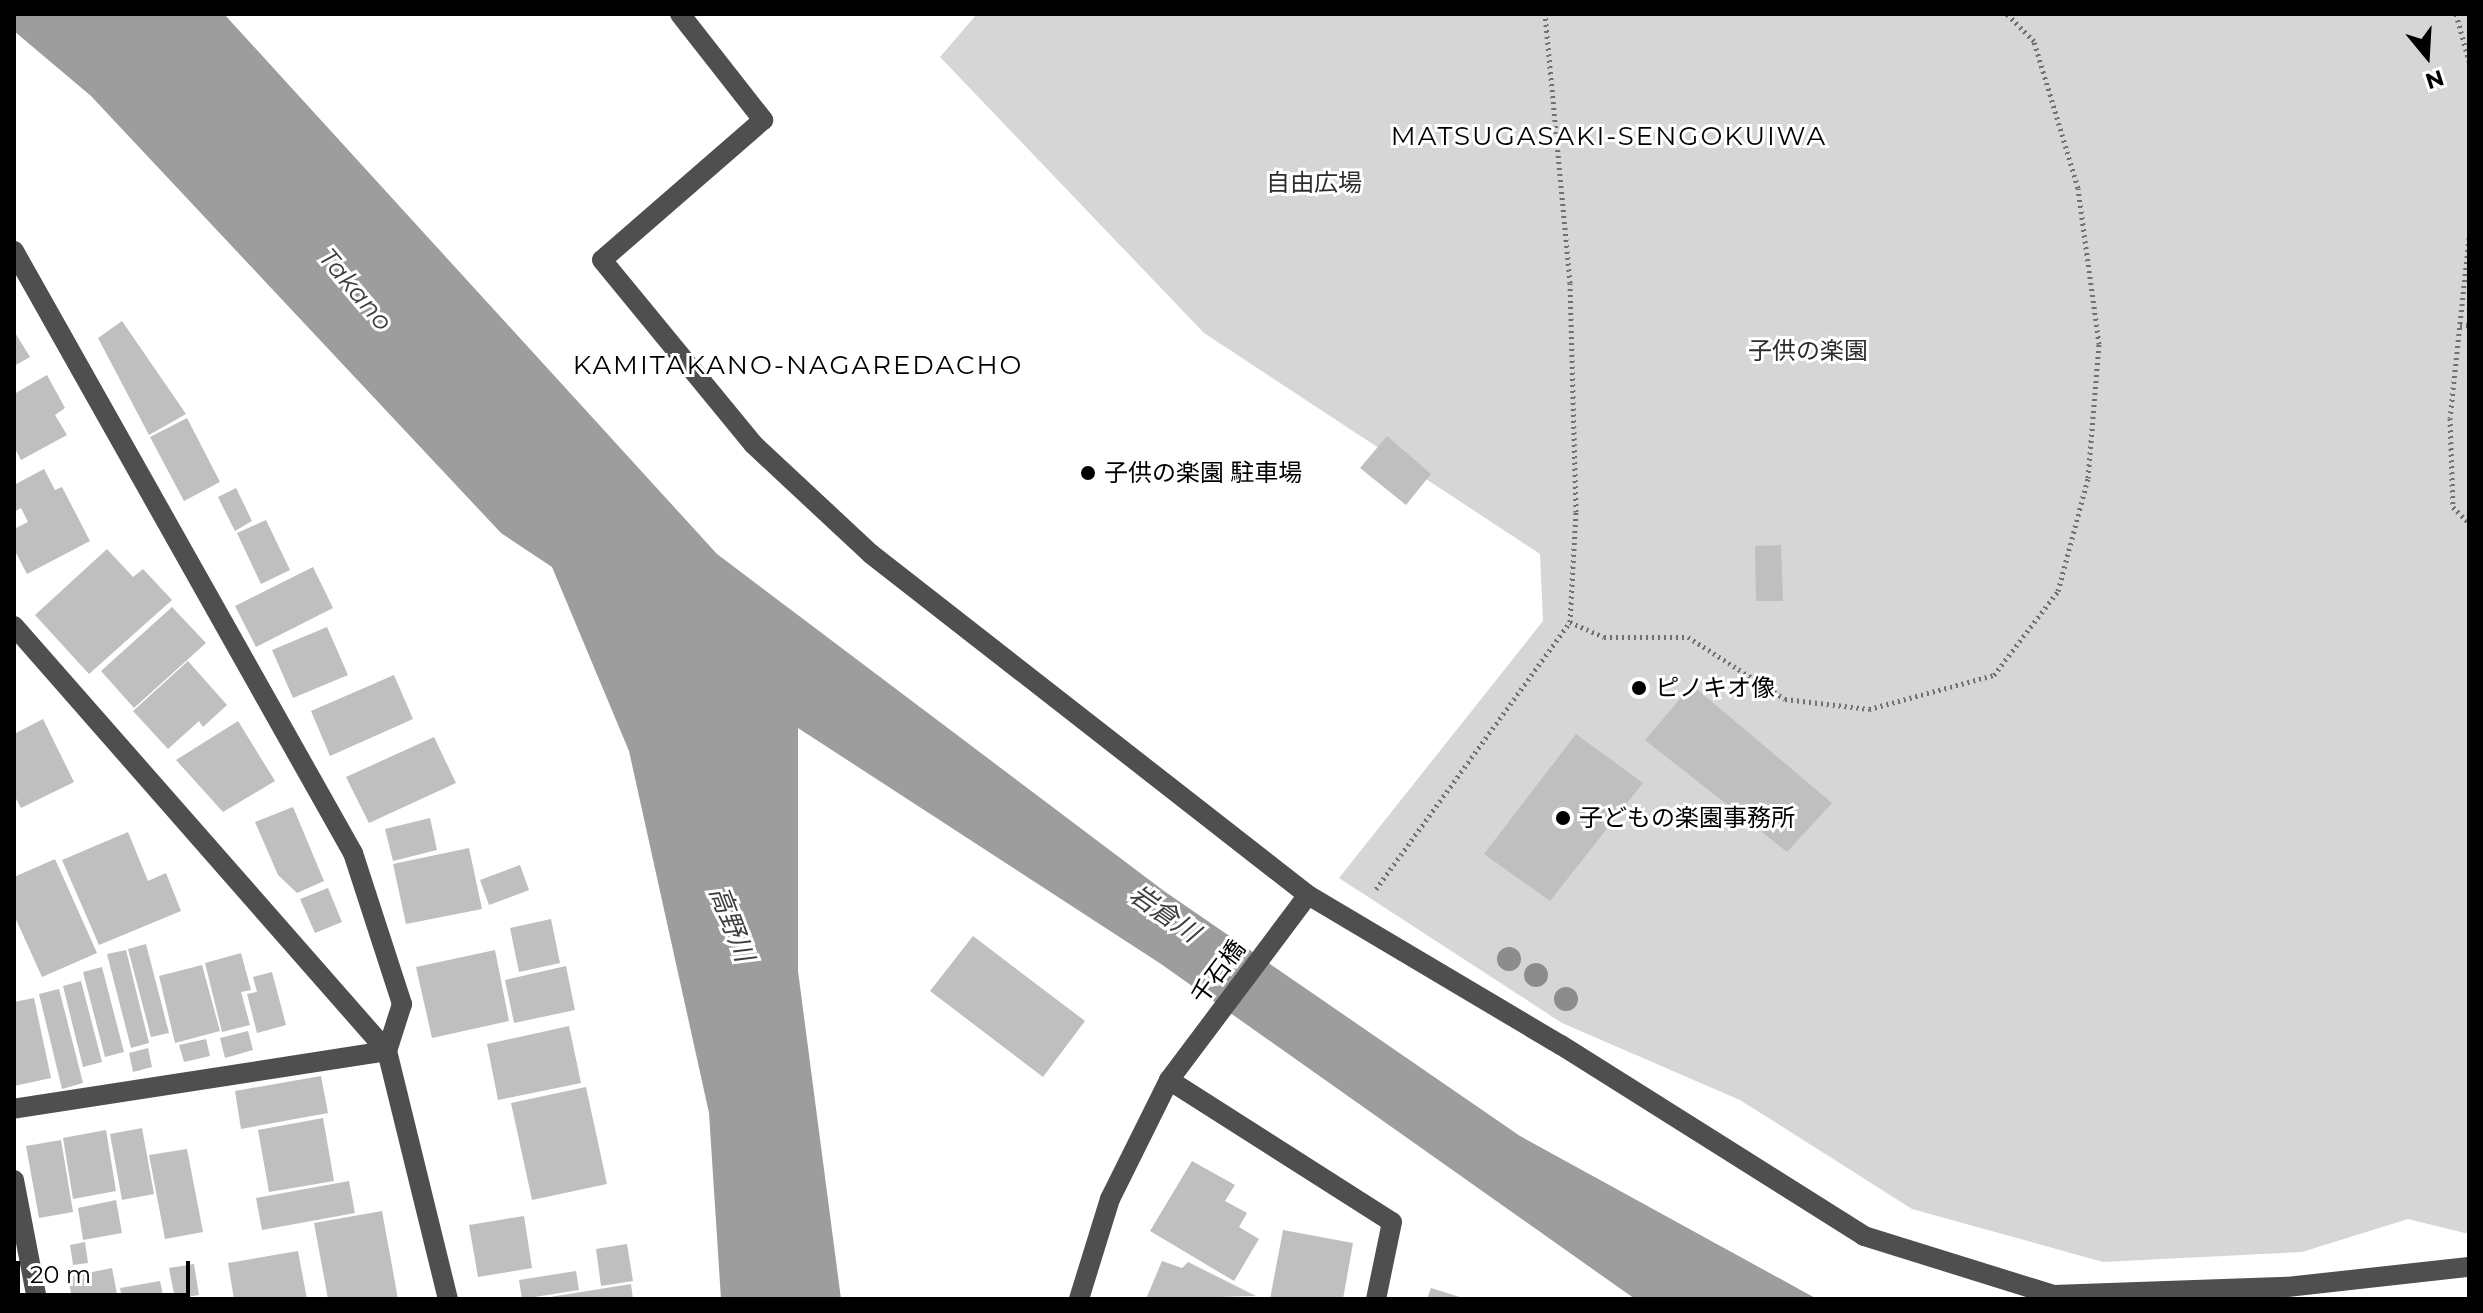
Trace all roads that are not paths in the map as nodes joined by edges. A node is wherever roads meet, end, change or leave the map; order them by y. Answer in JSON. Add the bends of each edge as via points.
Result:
{"nodes":[{"id":1,"x":680,"y":14,"type":"edge"},
{"id":2,"x":14,"y":251,"type":"edge"},
{"id":3,"x":14,"y":626,"type":"edge"},
{"id":4,"x":1308,"y":895,"type":"junction"},
{"id":5,"x":387,"y":1051,"type":"junction"},
{"id":6,"x":1169,"y":1080,"type":"junction"},
{"id":7,"x":14,"y":1109,"type":"edge"},
{"id":8,"x":14,"y":1180,"type":"edge"},
{"id":9,"x":2469,"y":1267,"type":"edge"},
{"id":10,"x":37,"y":1299,"type":"edge"},
{"id":11,"x":448,"y":1299,"type":"edge"},
{"id":12,"x":1079,"y":1299,"type":"edge"},
{"id":13,"x":1376,"y":1299,"type":"edge"}],
"edges":[{"from":1,"to":4,"type":"street","via":[[763,120],[602,260],[753,444],[871,554]]},
{"from":2,"to":5,"type":"street","via":[[353,853],[402,1004]]},
{"from":3,"to":5,"type":"street"},
{"from":4,"to":6,"type":"street","name":"千石橋"},
{"from":4,"to":9,"type":"street","via":[[1561,1045],[1864,1236],[2053,1295],[2287,1287]]},
{"from":5,"to":7,"type":"street"},
{"from":5,"to":11,"type":"street"},
{"from":6,"to":12,"type":"street","name":"千石橋","via":[[1110,1199]]},
{"from":6,"to":13,"type":"street","via":[[1392,1222]]},
{"from":8,"to":10,"type":"street"}]}
